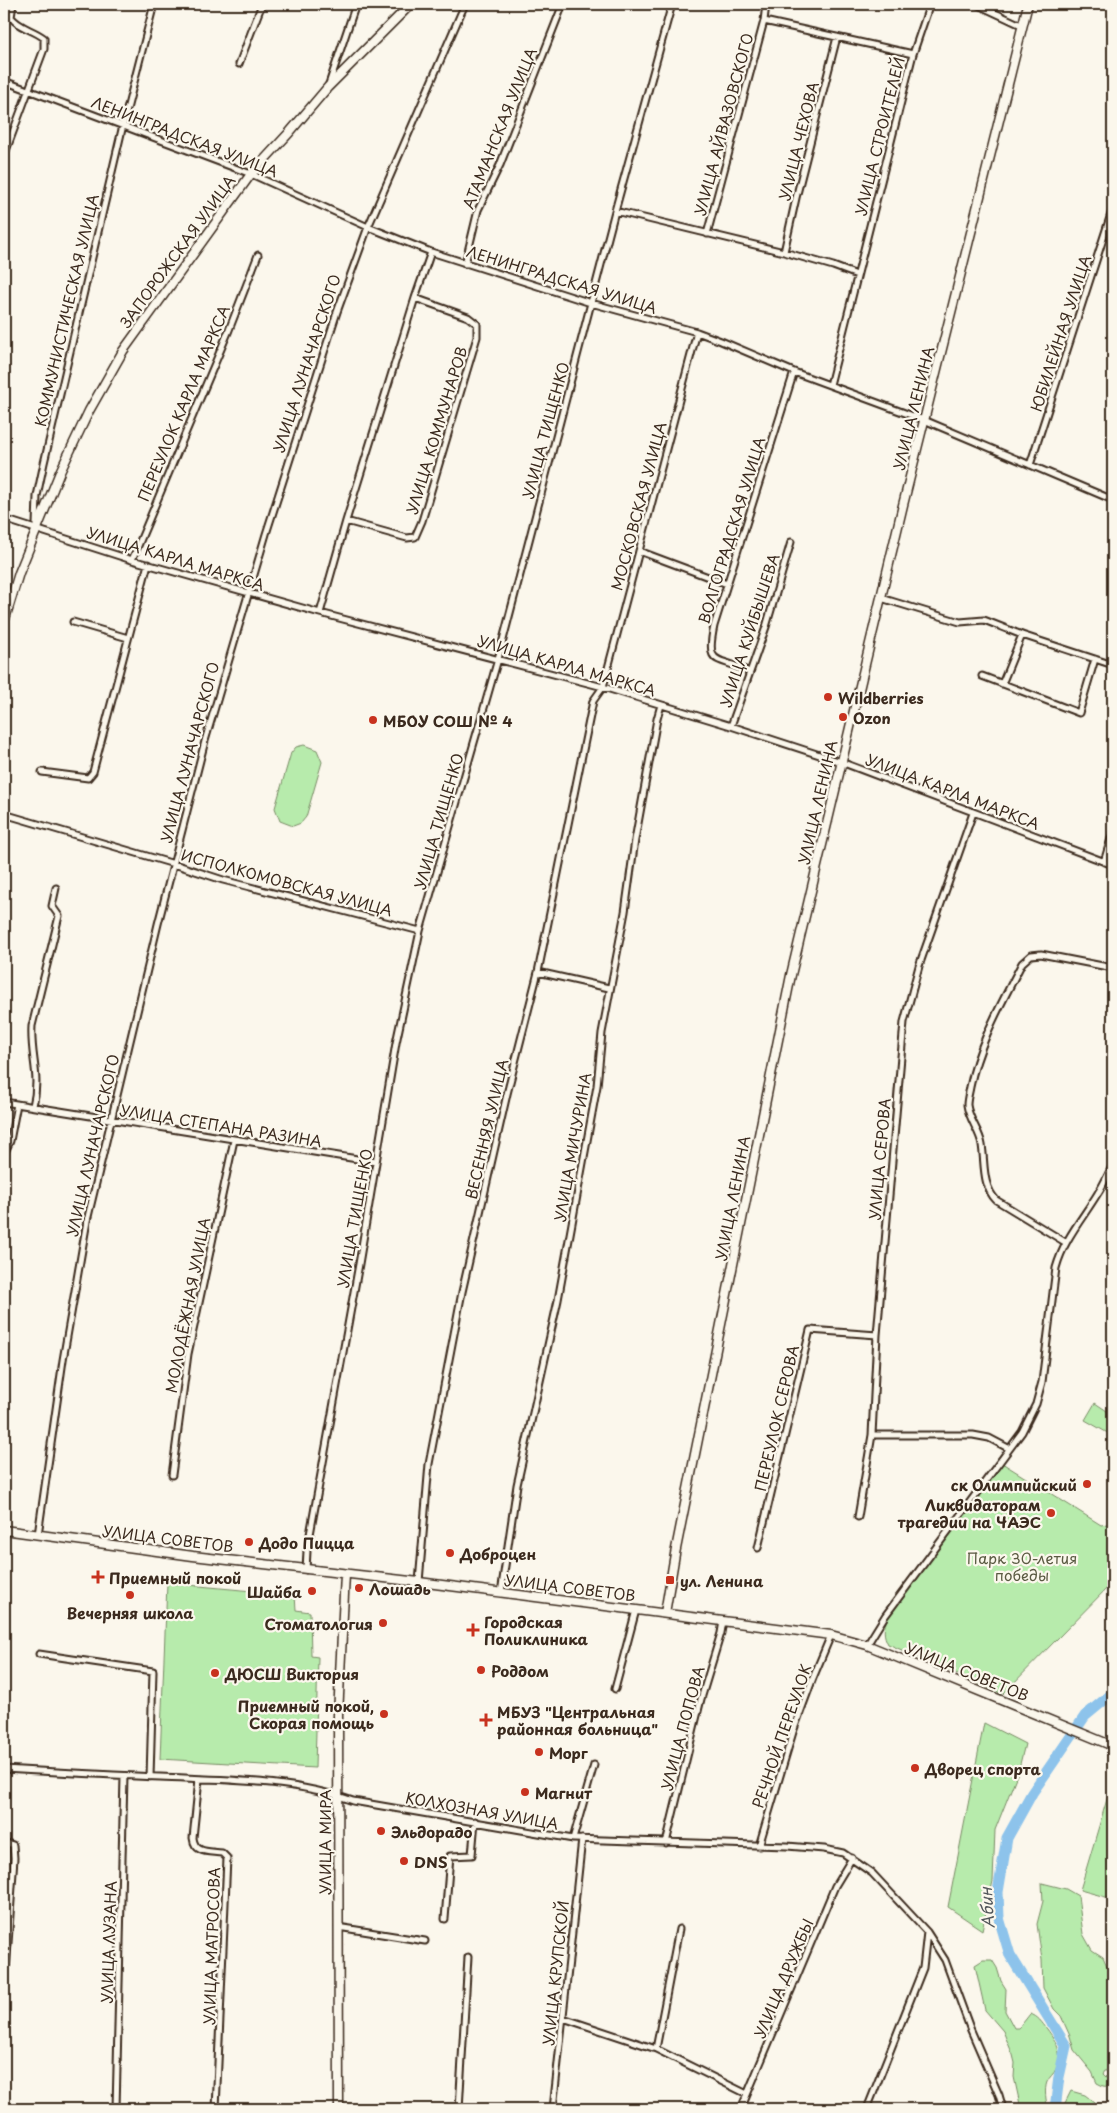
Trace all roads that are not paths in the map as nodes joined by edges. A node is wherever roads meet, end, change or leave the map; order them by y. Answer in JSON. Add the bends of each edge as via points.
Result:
{"nodes":[{"id":1,"x":13,"y":4,"type":"edge"},
{"id":2,"x":154,"y":4,"type":"edge"},
{"id":3,"x":262,"y":4,"type":"edge"},
{"id":4,"x":356,"y":4,"type":"edge"},
{"id":5,"x":411,"y":4,"type":"edge"},
{"id":6,"x":465,"y":4,"type":"edge"},
{"id":7,"x":562,"y":4,"type":"edge"},
{"id":8,"x":672,"y":4,"type":"edge"},
{"id":9,"x":766,"y":4,"type":"edge"},
{"id":10,"x":930,"y":4,"type":"edge"},
{"id":11,"x":976,"y":4,"type":"edge"},
{"id":12,"x":1028,"y":4,"type":"edge"},
{"id":13,"x":764,"y":21,"type":"junction"},
{"id":14,"x":1021,"y":26,"type":"junction"},
{"id":15,"x":838,"y":37,"type":"junction"},
{"id":16,"x":913,"y":54,"type":"junction"},
{"id":17,"x":239,"y":64,"type":"dead end"},
{"id":18,"x":4,"y":81,"type":"edge"},
{"id":19,"x":328,"y":87,"type":"junction"},
{"id":20,"x":29,"y":91,"type":"junction"},
{"id":21,"x":123,"y":125,"type":"junction"},
{"id":22,"x":4,"y":156,"type":"edge"},
{"id":23,"x":251,"y":174,"type":"junction"},
{"id":24,"x":1113,"y":208,"type":"edge"},
{"id":25,"x":615,"y":211,"type":"junction"},
{"id":26,"x":368,"y":227,"type":"junction"},
{"id":27,"x":706,"y":234,"type":"junction"},
{"id":28,"x":431,"y":252,"type":"junction"},
{"id":29,"x":784,"y":252,"type":"junction"},
{"id":30,"x":258,"y":255,"type":"dead end"},
{"id":31,"x":465,"y":264,"type":"junction"},
{"id":32,"x":857,"y":276,"type":"junction"},
{"id":33,"x":415,"y":298,"type":"junction"},
{"id":34,"x":591,"y":303,"type":"junction"},
{"id":35,"x":697,"y":332,"type":"junction"},
{"id":36,"x":794,"y":372,"type":"junction"},
{"id":37,"x":830,"y":385,"type":"junction"},
{"id":38,"x":924,"y":420,"type":"junction"},
{"id":39,"x":1030,"y":465,"type":"junction"},
{"id":40,"x":1113,"y":500,"type":"edge"},
{"id":41,"x":4,"y":519,"type":"edge"},
{"id":42,"x":346,"y":521,"type":"junction"},
{"id":43,"x":36,"y":528,"type":"junction"},
{"id":44,"x":791,"y":542,"type":"dead end"},
{"id":45,"x":639,"y":551,"type":"junction"},
{"id":46,"x":132,"y":560,"type":"junction"},
{"id":47,"x":148,"y":564,"type":"junction"},
{"id":48,"x":727,"y":584,"type":"junction"},
{"id":49,"x":248,"y":593,"type":"junction"},
{"id":50,"x":881,"y":598,"type":"junction"},
{"id":51,"x":320,"y":613,"type":"junction"},
{"id":52,"x":4,"y":622,"type":"edge"},
{"id":53,"x":73,"y":622,"type":"dead end"},
{"id":54,"x":1022,"y":635,"type":"junction"},
{"id":55,"x":128,"y":638,"type":"junction"},
{"id":56,"x":498,"y":659,"type":"junction"},
{"id":57,"x":1095,"y":659,"type":"junction"},
{"id":58,"x":1113,"y":665,"type":"edge"},
{"id":59,"x":749,"y":672,"type":"junction"},
{"id":60,"x":982,"y":676,"type":"dead end"},
{"id":61,"x":1002,"y":684,"type":"junction"},
{"id":62,"x":602,"y":687,"type":"junction"},
{"id":63,"x":661,"y":705,"type":"junction"},
{"id":64,"x":731,"y":726,"type":"junction"},
{"id":65,"x":841,"y":762,"type":"junction"},
{"id":66,"x":42,"y":772,"type":"dead end"},
{"id":67,"x":973,"y":813,"type":"junction"},
{"id":68,"x":4,"y":814,"type":"edge"},
{"id":69,"x":1113,"y":832,"type":"edge"},
{"id":70,"x":1104,"y":862,"type":"junction"},
{"id":71,"x":174,"y":864,"type":"junction"},
{"id":72,"x":1113,"y":865,"type":"edge"},
{"id":73,"x":56,"y":888,"type":"dead end"},
{"id":74,"x":420,"y":931,"type":"junction"},
{"id":75,"x":1113,"y":968,"type":"edge"},
{"id":76,"x":538,"y":972,"type":"junction"},
{"id":77,"x":609,"y":988,"type":"junction"},
{"id":78,"x":4,"y":1102,"type":"edge"},
{"id":79,"x":17,"y":1104,"type":"junction"},
{"id":80,"x":33,"y":1106,"type":"junction"},
{"id":81,"x":112,"y":1120,"type":"junction"},
{"id":82,"x":234,"y":1140,"type":"junction"},
{"id":83,"x":4,"y":1154,"type":"edge"},
{"id":84,"x":376,"y":1162,"type":"junction"},
{"id":85,"x":1113,"y":1165,"type":"edge"},
{"id":86,"x":1065,"y":1242,"type":"junction"},
{"id":87,"x":877,"y":1335,"type":"junction"},
{"id":88,"x":872,"y":1436,"type":"junction"},
{"id":89,"x":1008,"y":1448,"type":"junction"},
{"id":90,"x":172,"y":1475,"type":"dead end"},
{"id":91,"x":858,"y":1517,"type":"dead end"},
{"id":92,"x":4,"y":1530,"type":"edge"},
{"id":93,"x":38,"y":1534,"type":"junction"},
{"id":94,"x":758,"y":1548,"type":"dead end"},
{"id":95,"x":306,"y":1570,"type":"junction"},
{"id":96,"x":344,"y":1574,"type":"junction"},
{"id":97,"x":419,"y":1582,"type":"junction"},
{"id":98,"x":501,"y":1593,"type":"junction"},
{"id":99,"x":636,"y":1610,"type":"junction"},
{"id":100,"x":665,"y":1613,"type":"junction"},
{"id":101,"x":723,"y":1621,"type":"junction"},
{"id":102,"x":831,"y":1635,"type":"junction"},
{"id":103,"x":867,"y":1645,"type":"junction"},
{"id":104,"x":39,"y":1654,"type":"dead end"},
{"id":105,"x":615,"y":1689,"type":"dead end"},
{"id":106,"x":1113,"y":1746,"type":"edge"},
{"id":107,"x":594,"y":1765,"type":"dead end"},
{"id":108,"x":4,"y":1769,"type":"edge"},
{"id":109,"x":124,"y":1776,"type":"junction"},
{"id":110,"x":150,"y":1777,"type":"junction"},
{"id":111,"x":199,"y":1778,"type":"junction"},
{"id":112,"x":338,"y":1795,"type":"junction"},
{"id":113,"x":475,"y":1821,"type":"junction"},
{"id":114,"x":573,"y":1839,"type":"junction"},
{"id":115,"x":582,"y":1839,"type":"junction"},
{"id":116,"x":4,"y":1842,"type":"edge"},
{"id":117,"x":666,"y":1843,"type":"junction"},
{"id":118,"x":759,"y":1846,"type":"junction"},
{"id":119,"x":852,"y":1858,"type":"junction"},
{"id":120,"x":445,"y":1920,"type":"dead end"},
{"id":121,"x":338,"y":1927,"type":"junction"},
{"id":122,"x":679,"y":1929,"type":"dead end"},
{"id":123,"x":927,"y":1932,"type":"junction"},
{"id":124,"x":425,"y":1941,"type":"dead end"},
{"id":125,"x":468,"y":1957,"type":"dead end"},
{"id":126,"x":4,"y":2000,"type":"edge"},
{"id":127,"x":563,"y":2018,"type":"junction"},
{"id":128,"x":656,"y":2049,"type":"junction"},
{"id":129,"x":747,"y":2094,"type":"junction"},
{"id":130,"x":116,"y":2109,"type":"edge"},
{"id":131,"x":216,"y":2109,"type":"edge"},
{"id":132,"x":340,"y":2109,"type":"edge"},
{"id":133,"x":459,"y":2109,"type":"edge"},
{"id":134,"x":553,"y":2109,"type":"edge"},
{"id":135,"x":741,"y":2109,"type":"edge"},
{"id":136,"x":867,"y":2109,"type":"edge"},
{"id":137,"x":1003,"y":2109,"type":"edge"}],
"edges":[{"from":1,"to":20,"type":"street","via":[[11,17],[16,25],[44,38],[44,49]]},
{"from":2,"to":21,"type":"street","name":"КОММУНИСТИЧЕСКАЯ УЛИЦА"},
{"from":3,"to":17,"type":"street"},
{"from":4,"to":19,"type":"street","name":"ЗАПОРОЖСКАЯ УЛИЦА"},
{"from":5,"to":19,"type":"main road"},
{"from":6,"to":26,"type":"street","name":"УЛИЦА ЛУНАЧАРСКОГО"},
{"from":7,"to":31,"type":"street","name":"АТАМАНСКАЯ УЛИЦА","via":[[500,165],[478,210]]},
{"from":8,"to":25,"type":"street","name":"УЛИЦА ТИЩЕНКО"},
{"from":9,"to":13,"type":"street","name":"УЛИЦА АЙВАЗОВСКОГО"},
{"from":10,"to":16,"type":"street","name":"УЛИЦА СТРОИТЕЛЕЙ"},
{"from":11,"to":14,"type":"street"},
{"from":12,"to":14,"type":"main road","name":"УЛИЦА ЛЕНИНА"},
{"from":13,"to":15,"type":"street","name":"УЛИЦА АЙВАЗОВСКОГО"},
{"from":13,"to":27,"type":"street","name":"УЛИЦА АЙВАЗОВСКОГО"},
{"from":14,"to":38,"type":"main road","name":"УЛИЦА ЛЕНИНА"},
{"from":15,"to":16,"type":"street","name":"УЛИЦА АЙВАЗОВСКОГО"},
{"from":15,"to":29,"type":"street","name":"УЛИЦА ЧЕХОВА"},
{"from":16,"to":32,"type":"street","name":"УЛИЦА СТРОИТЕЛЕЙ"},
{"from":18,"to":20,"type":"street","name":"ЛЕНИНГРАДСКАЯ УЛИЦА"},
{"from":19,"to":23,"type":"main road","name":"ЗАПОРОЖСКАЯ УЛИЦА"},
{"from":20,"to":21,"type":"street","name":"ЛЕНИНГРАДСКАЯ УЛИЦА"},
{"from":20,"to":22,"type":"street"},
{"from":21,"to":23,"type":"street","name":"ЛЕНИНГРАДСКАЯ УЛИЦА"},
{"from":21,"to":43,"type":"street","name":"КОММУНИСТИЧЕСКАЯ УЛИЦА","via":[[37,496]]},
{"from":23,"to":26,"type":"street","name":"ЛЕНИНГРАДСКАЯ УЛИЦА"},
{"from":23,"to":43,"type":"main road","name":"ЗАПОРОЖСКАЯ УЛИЦА","via":[[123,351],[89,411]]},
{"from":24,"to":39,"type":"street","name":"ЮБИЛЕЙНАЯ УЛИЦА"},
{"from":25,"to":27,"type":"street"},
{"from":25,"to":34,"type":"street","name":"УЛИЦА ТИЩЕНКО"},
{"from":26,"to":28,"type":"street","name":"ЛЕНИНГРАДСКАЯ УЛИЦА"},
{"from":26,"to":49,"type":"street","name":"УЛИЦА ЛУНАЧАРСКОГО","via":[[304,409]]},
{"from":27,"to":29,"type":"street"},
{"from":28,"to":31,"type":"street","name":"ЛЕНИНГРАДСКАЯ УЛИЦА"},
{"from":28,"to":33,"type":"street"},
{"from":29,"to":32,"type":"street"},
{"from":30,"to":46,"type":"street","name":"ПЕРЕУЛОК КАРЛА МАРКСА"},
{"from":31,"to":34,"type":"street","name":"ЛЕНИНГРАДСКАЯ УЛИЦА"},
{"from":32,"to":37,"type":"street","name":"УЛИЦА СТРОИТЕЛЕЙ"},
{"from":33,"to":42,"type":"street"},
{"from":33,"to":42,"type":"street","name":"УЛИЦА КОММУНАРОВ","via":[[468,317],[477,324],[477,337],[422,521],[415,537],[407,538]]},
{"from":34,"to":35,"type":"street","name":"ЛЕНИНГРАДСКАЯ УЛИЦА"},
{"from":34,"to":56,"type":"street","name":"УЛИЦА ТИЩЕНКО"},
{"from":35,"to":36,"type":"street","name":"ЛЕНИНГРАДСКАЯ УЛИЦА"},
{"from":35,"to":45,"type":"street","name":"МОСКОВСКАЯ УЛИЦА"},
{"from":36,"to":37,"type":"street","name":"ЛЕНИНГРАДСКАЯ УЛИЦА"},
{"from":36,"to":48,"type":"street","name":"ВОЛГОГРАДСКАЯ УЛИЦА"},
{"from":37,"to":38,"type":"street","name":"ЛЕНИНГРАДСКАЯ УЛИЦА"},
{"from":38,"to":39,"type":"street","name":"ЛЕНИНГРАДСКАЯ УЛИЦА"},
{"from":38,"to":50,"type":"main road","name":"УЛИЦА ЛЕНИНА"},
{"from":39,"to":40,"type":"street","name":"ЛЕНИНГРАДСКАЯ УЛИЦА"},
{"from":41,"to":43,"type":"street","name":"УЛИЦА КАРЛА МАРКСА"},
{"from":42,"to":51,"type":"street"},
{"from":43,"to":46,"type":"street","name":"УЛИЦА КАРЛА МАРКСА"},
{"from":43,"to":52,"type":"main road","name":"КОММУНИСТИЧЕСКАЯ УЛИЦА","via":[[18,573]]},
{"from":44,"to":59,"type":"street","name":"УЛИЦА КУЙБЫШЕВА"},
{"from":45,"to":48,"type":"street"},
{"from":45,"to":62,"type":"street","name":"МОСКОВСКАЯ УЛИЦА"},
{"from":46,"to":47,"type":"street","name":"УЛИЦА КАРЛА МАРКСА"},
{"from":47,"to":49,"type":"street","name":"УЛИЦА КАРЛА МАРКСА"},
{"from":47,"to":55,"type":"street"},
{"from":48,"to":59,"type":"street","name":"ВОЛГОГРАДСКАЯ УЛИЦА","via":[[714,626],[710,653]]},
{"from":49,"to":51,"type":"street","name":"УЛИЦА КАРЛА МАРКСА"},
{"from":49,"to":71,"type":"street","name":"УЛИЦА ЛУНАЧАРСКОГО","via":[[205,740]]},
{"from":50,"to":54,"type":"street","via":[[960,622],[984,620]]},
{"from":50,"to":65,"type":"main road","name":"УЛИЦА ЛЕНИНА"},
{"from":51,"to":56,"type":"street","name":"УЛИЦА КАРЛА МАРКСА"},
{"from":53,"to":55,"type":"street"},
{"from":54,"to":57,"type":"street"},
{"from":54,"to":61,"type":"street"},
{"from":55,"to":66,"type":"street","via":[[93,772],[88,778]]},
{"from":56,"to":62,"type":"street","name":"УЛИЦА КАРЛА МАРКСА"},
{"from":56,"to":74,"type":"street","name":"УЛИЦА ТИЩЕНКО"},
{"from":57,"to":58,"type":"street"},
{"from":57,"to":61,"type":"street","via":[[1079,713]]},
{"from":59,"to":64,"type":"street","name":"УЛИЦА КУЙБЫШЕВА"},
{"from":60,"to":61,"type":"street"},
{"from":62,"to":63,"type":"street","name":"УЛИЦА КАРЛА МАРКСА"},
{"from":62,"to":76,"type":"street","name":"ВЕСЕННЯЯ УЛИЦА","via":[[593,701]]},
{"from":63,"to":64,"type":"street","name":"УЛИЦА КАРЛА МАРКСА"},
{"from":63,"to":77,"type":"street","name":"УЛИЦА МИЧУРИНА"},
{"from":64,"to":65,"type":"street","name":"УЛИЦА КАРЛА МАРКСА"},
{"from":65,"to":67,"type":"street","name":"УЛИЦА КАРЛА МАРКСА"},
{"from":65,"to":100,"type":"main road","name":"УЛИЦА ЛЕНИНА","via":[[790,975]]},
{"from":67,"to":70,"type":"street","name":"УЛИЦА КАРЛА МАРКСА"},
{"from":67,"to":87,"type":"street","name":"УЛИЦА СЕРОВА","via":[[919,966],[904,1022]]},
{"from":68,"to":71,"type":"street","name":"ИСПОЛКОМОВСКАЯ УЛИЦА"},
{"from":69,"to":70,"type":"street"},
{"from":70,"to":72,"type":"street","name":"УЛИЦА КАРЛА МАРКСА"},
{"from":71,"to":74,"type":"street","name":"ИСПОЛКОМОВСКАЯ УЛИЦА","via":[[223,880]]},
{"from":71,"to":81,"type":"street","name":"УЛИЦА ЛУНАЧАРСКОГО"},
{"from":73,"to":80,"type":"street","via":[[52,906],[59,916],[32,1026],[31,1042],[38,1076]]},
{"from":74,"to":84,"type":"street","name":"УЛИЦА ТИЩЕНКО","via":[[396,1043]]},
{"from":75,"to":86,"type":"street","via":[[1041,954],[1031,955],[1022,962],[987,1031],[973,1070],[967,1103],[980,1138],[991,1194]]},
{"from":76,"to":77,"type":"street"},
{"from":76,"to":97,"type":"street","name":"ВЕСЕННЯЯ УЛИЦА","via":[[481,1204],[447,1366],[429,1464]]},
{"from":77,"to":98,"type":"street","name":"УЛИЦА МИЧУРИНА","via":[[579,1184],[558,1300],[517,1484]]},
{"from":78,"to":79,"type":"street","name":"УЛИЦА СТЕПАНА РАЗИНА"},
{"from":79,"to":80,"type":"street","name":"УЛИЦА СТЕПАНА РАЗИНА"},
{"from":79,"to":83,"type":"street","via":[[10,1142]]},
{"from":80,"to":81,"type":"street","name":"УЛИЦА СТЕПАНА РАЗИНА"},
{"from":81,"to":82,"type":"street","name":"УЛИЦА СТЕПАНА РАЗИНА"},
{"from":81,"to":93,"type":"street","name":"УЛИЦА ЛУНАЧАРСКОГО","via":[[87,1221]]},
{"from":82,"to":84,"type":"street","name":"УЛИЦА СТЕПАНА РАЗИНА"},
{"from":82,"to":90,"type":"street","name":"МОЛОДЁЖНАЯ УЛИЦА","via":[[188,1354]]},
{"from":84,"to":95,"type":"street","name":"УЛИЦА ТИЩЕНКО"},
{"from":85,"to":86,"type":"street"},
{"from":86,"to":89,"type":"street","via":[[1056,1268],[1038,1399],[1022,1432]]},
{"from":87,"to":88,"type":"street","name":"УЛИЦА СЕРОВА"},
{"from":87,"to":94,"type":"street","name":"ПЕРЕУЛОК СЕРОВА","via":[[810,1330]]},
{"from":88,"to":89,"type":"street","via":[[973,1435],[989,1438]]},
{"from":88,"to":91,"type":"street","name":"УЛИЦА СЕРОВА"},
{"from":89,"to":103,"type":"street","via":[[884,1616]]},
{"from":92,"to":93,"type":"main road","name":"УЛИЦА СОВЕТОВ"},
{"from":93,"to":95,"type":"main road","name":"УЛИЦА СОВЕТОВ"},
{"from":95,"to":96,"type":"main road","name":"УЛИЦА СОВЕТОВ"},
{"from":96,"to":97,"type":"main road","name":"УЛИЦА СОВЕТОВ"},
{"from":96,"to":112,"type":"main road","name":"УЛИЦА МИРА"},
{"from":97,"to":98,"type":"main road","name":"УЛИЦА СОВЕТОВ"},
{"from":98,"to":99,"type":"main road","name":"УЛИЦА СОВЕТОВ"},
{"from":99,"to":100,"type":"main road","name":"УЛИЦА СОВЕТОВ"},
{"from":99,"to":105,"type":"street"},
{"from":100,"to":101,"type":"main road","name":"УЛИЦА СОВЕТОВ"},
{"from":101,"to":102,"type":"main road","name":"УЛИЦА СОВЕТОВ"},
{"from":101,"to":117,"type":"street","name":"УЛИЦА ПОПОВА"},
{"from":102,"to":103,"type":"main road","name":"УЛИЦА СОВЕТОВ"},
{"from":102,"to":118,"type":"street","name":"РЕЧНОЙ ПЕРЕУЛОК","via":[[793,1732]]},
{"from":103,"to":106,"type":"main road","name":"УЛИЦА СОВЕТОВ"},
{"from":104,"to":110,"type":"street","via":[[153,1671]]},
{"from":107,"to":114,"type":"street"},
{"from":108,"to":109,"type":"street","name":"КОЛХОЗНАЯ УЛИЦА"},
{"from":109,"to":110,"type":"street","name":"КОЛХОЗНАЯ УЛИЦА"},
{"from":109,"to":130,"type":"street","name":"УЛИЦА ЛУЗАНА"},
{"from":110,"to":111,"type":"street","name":"КОЛХОЗНАЯ УЛИЦА"},
{"from":111,"to":112,"type":"street","name":"КОЛХОЗНАЯ УЛИЦА","via":[[291,1786]]},
{"from":111,"to":131,"type":"street","name":"УЛИЦА МАТРОСОВА","via":[[194,1846],[198,1850],[222,1853],[227,1858]]},
{"from":112,"to":113,"type":"street","name":"КОЛХОЗНАЯ УЛИЦА","via":[[353,1801]]},
{"from":112,"to":121,"type":"main road","name":"УЛИЦА МИРА"},
{"from":113,"to":114,"type":"street","name":"КОЛХОЗНАЯ УЛИЦА"},
{"from":113,"to":120,"type":"street","via":[[472,1855],[450,1856]]},
{"from":114,"to":115,"type":"street","name":"КОЛХОЗНАЯ УЛИЦА"},
{"from":115,"to":117,"type":"street","name":"КОЛХОЗНАЯ УЛИЦА"},
{"from":115,"to":127,"type":"street","name":"УЛИЦА КРУПСКОЙ"},
{"from":116,"to":126,"type":"street","via":[[12,1845],[14,1858]]},
{"from":117,"to":118,"type":"street","name":"КОЛХОЗНАЯ УЛИЦА"},
{"from":118,"to":119,"type":"street","name":"КОЛХОЗНАЯ УЛИЦА","via":[[824,1849]]},
{"from":119,"to":123,"type":"street","name":"КОЛХОЗНАЯ УЛИЦА","via":[[872,1873]]},
{"from":119,"to":129,"type":"street","name":"УЛИЦА ДРУЖБЫ","via":[[835,1886]]},
{"from":121,"to":124,"type":"street"},
{"from":121,"to":132,"type":"main road","name":"УЛИЦА МИРА"},
{"from":122,"to":128,"type":"street"},
{"from":123,"to":136,"type":"street","via":[[923,1968]]},
{"from":123,"to":137,"type":"street","name":"КОЛХОЗНАЯ УЛИЦА","via":[[945,1960]]},
{"from":125,"to":133,"type":"street"},
{"from":127,"to":128,"type":"street"},
{"from":127,"to":134,"type":"street","name":"УЛИЦА КРУПСКОЙ"},
{"from":128,"to":129,"type":"street"},
{"from":129,"to":135,"type":"street","name":"УЛИЦА ДРУЖБЫ"}]}
